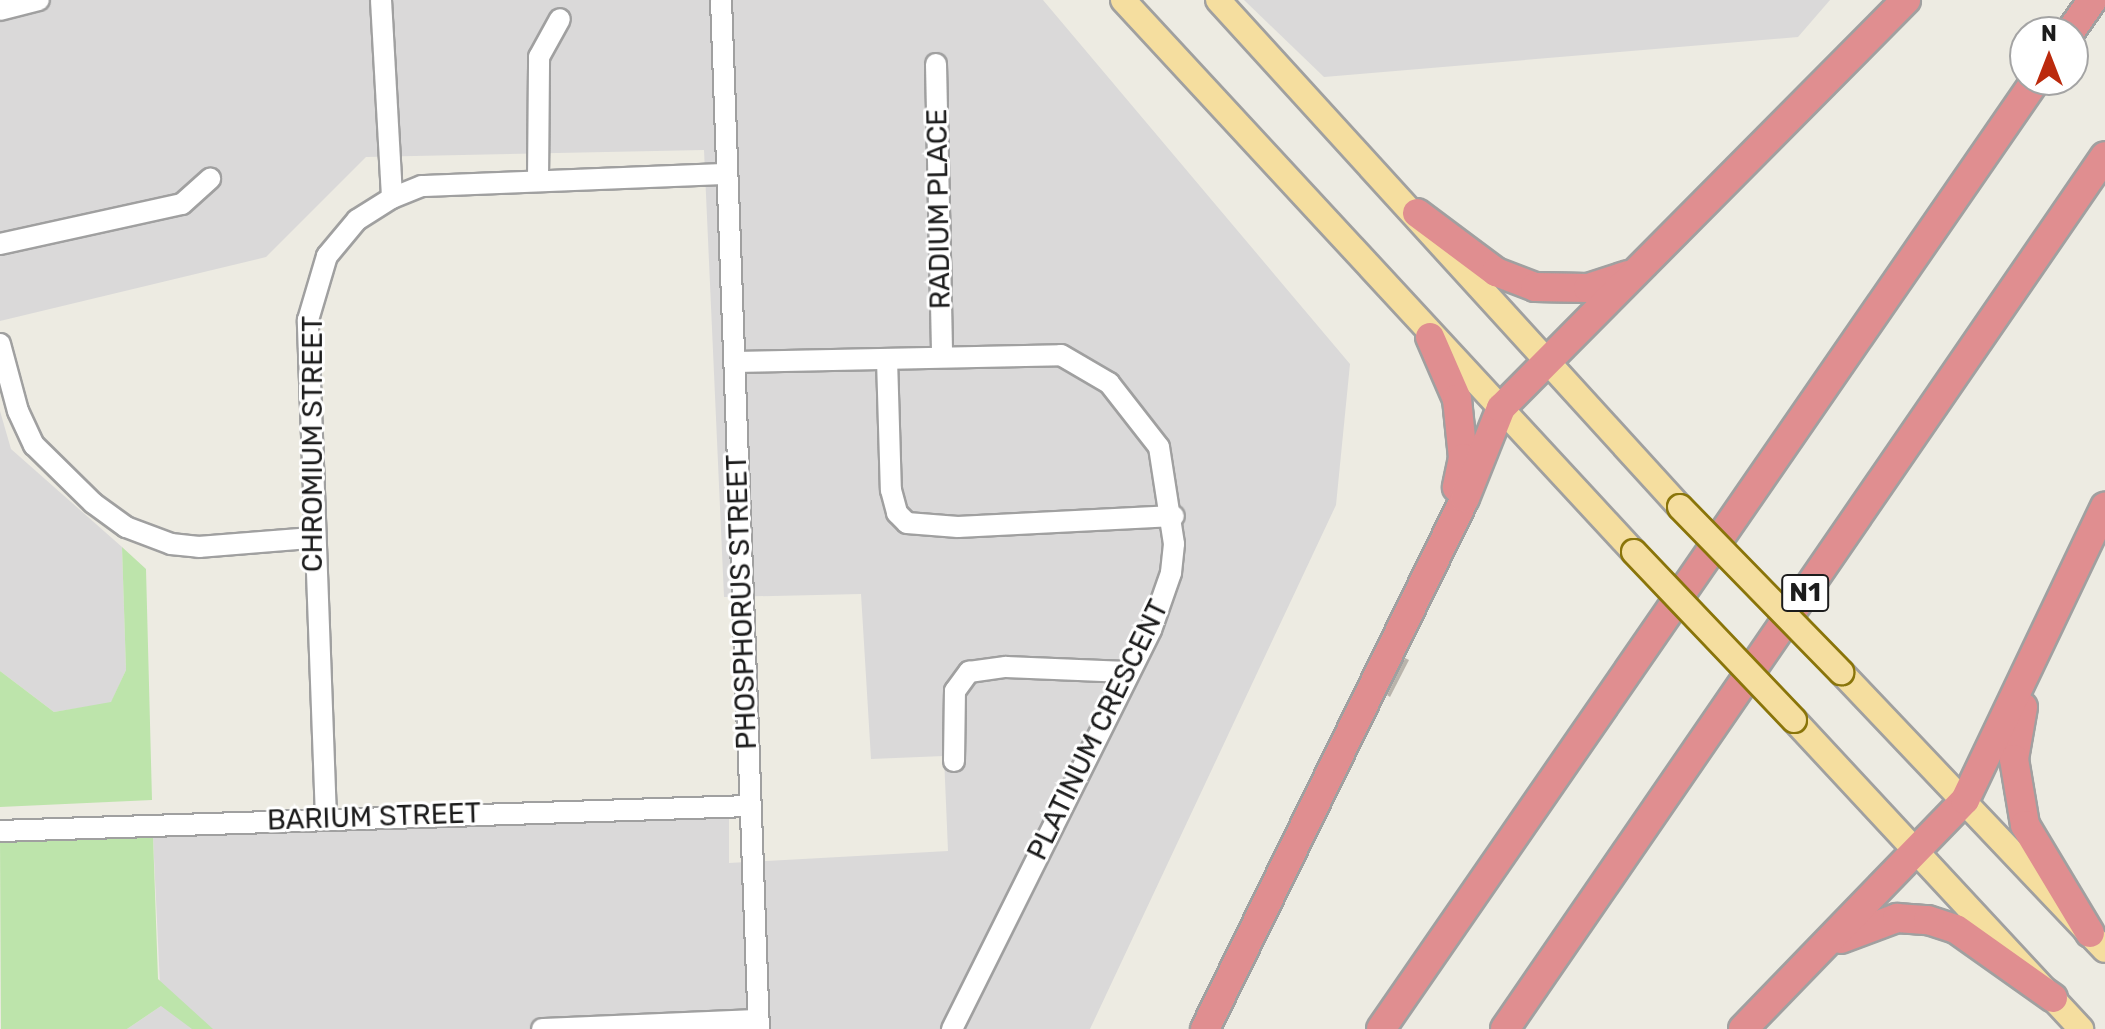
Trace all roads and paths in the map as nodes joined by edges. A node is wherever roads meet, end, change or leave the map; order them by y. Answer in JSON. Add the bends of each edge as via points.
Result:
{"nodes":[{"id":1,"x":39,"y":0,"type":"edge"},
{"id":2,"x":381,"y":0,"type":"edge"},
{"id":3,"x":721,"y":0,"type":"edge"},
{"id":4,"x":1123,"y":0,"type":"edge"},
{"id":5,"x":1218,"y":0,"type":"edge"},
{"id":6,"x":1906,"y":0,"type":"edge"},
{"id":7,"x":0,"y":10,"type":"edge"},
{"id":8,"x":560,"y":19,"type":"dead end"},
{"id":9,"x":936,"y":64,"type":"dead end"},
{"id":10,"x":2025,"y":96,"type":"edge"},
{"id":11,"x":2105,"y":156,"type":"edge"},
{"id":12,"x":726,"y":174,"type":"junction"},
{"id":13,"x":210,"y":179,"type":"dead end"},
{"id":14,"x":538,"y":181,"type":"junction"},
{"id":15,"x":392,"y":198,"type":"junction"},
{"id":16,"x":1417,"y":213,"type":"junction"},
{"id":17,"x":0,"y":244,"type":"edge"},
{"id":18,"x":1640,"y":270,"type":"junction"},
{"id":19,"x":1430,"y":337,"type":"junction"},
{"id":20,"x":0,"y":344,"type":"edge"},
{"id":21,"x":942,"y":354,"type":"junction"},
{"id":22,"x":1549,"y":357,"type":"junction"},
{"id":23,"x":887,"y":359,"type":"junction"},
{"id":24,"x":736,"y":362,"type":"junction"},
{"id":25,"x":1501,"y":408,"type":"junction"},
{"id":26,"x":2105,"y":507,"type":"edge"},
{"id":27,"x":1174,"y":516,"type":"junction"},
{"id":28,"x":1447,"y":535,"type":"junction"},
{"id":29,"x":312,"y":538,"type":"junction"},
{"id":30,"x":2035,"y":660,"type":"junction"},
{"id":31,"x":1127,"y":672,"type":"junction"},
{"id":32,"x":954,"y":761,"type":"dead end"},
{"id":33,"x":1965,"y":800,"type":"junction"},
{"id":34,"x":748,"y":806,"type":"junction"},
{"id":35,"x":326,"y":818,"type":"junction"},
{"id":36,"x":0,"y":831,"type":"edge"},
{"id":37,"x":1918,"y":850,"type":"junction"},
{"id":38,"x":2098,"y":942,"type":"edge"},
{"id":39,"x":1826,"y":948,"type":"junction"},
{"id":40,"x":2053,"y":998,"type":"junction"},
{"id":41,"x":758,"y":1024,"type":"edge"},
{"id":42,"x":542,"y":1029,"type":"edge"},
{"id":43,"x":952,"y":1029,"type":"edge"},
{"id":44,"x":1205,"y":1029,"type":"edge"},
{"id":45,"x":1381,"y":1029,"type":"edge"},
{"id":46,"x":1505,"y":1029,"type":"edge"},
{"id":47,"x":1743,"y":1029,"type":"edge"},
{"id":48,"x":2081,"y":1029,"type":"edge"}],
"edges":[{"from":1,"to":7,"type":"street"},
{"from":2,"to":15,"type":"street"},
{"from":3,"to":12,"type":"street","name":"PHOSPHORUS STREET"},
{"from":4,"to":19,"type":"main road"},
{"from":5,"to":16,"type":"main road"},
{"from":6,"to":18,"type":"highway"},
{"from":8,"to":14,"type":"street","via":[[539,57]]},
{"from":9,"to":21,"type":"street","name":"RADIUM PLACE"},
{"from":10,"to":45,"type":"highway"},
{"from":11,"to":46,"type":"highway","number":"N1"},
{"from":12,"to":14,"type":"street","name":"CHROMIUM STREET"},
{"from":12,"to":24,"type":"street","name":"PHOSPHORUS STREET"},
{"from":13,"to":17,"type":"street","via":[[182,204]]},
{"from":14,"to":15,"type":"street","name":"CHROMIUM STREET","via":[[422,186]]},
{"from":15,"to":29,"type":"street","name":"CHROMIUM STREET","via":[[357,220],[327,256],[308,320]]},
{"from":16,"to":18,"type":"highway","via":[[1496,272],[1535,287],[1588,288]]},
{"from":16,"to":22,"type":"main road"},
{"from":18,"to":22,"type":"highway"},
{"from":19,"to":25,"type":"main road"},
{"from":19,"to":28,"type":"highway","via":[[1457,399],[1463,430],[1463,458]]},
{"from":20,"to":29,"type":"street","via":[[18,411],[34,445],[93,503],[126,527],[171,544],[199,547]]},
{"from":21,"to":23,"type":"street","name":"PLATINUM CRESCENT"},
{"from":21,"to":27,"type":"street","name":"PLATINUM CRESCENT","via":[[1061,355],[1082,362],[1109,383],[1159,447]]},
{"from":22,"to":25,"type":"highway"},
{"from":22,"to":33,"type":"main road","bridge":true,"via":[[1680,507]]},
{"from":23,"to":24,"type":"street","name":"PLATINUM CRESCENT"},
{"from":23,"to":27,"type":"street","via":[[891,490],[897,513],[907,523],[958,527]]},
{"from":24,"to":34,"type":"street","name":"PHOSPHORUS STREET"},
{"from":25,"to":28,"type":"highway"},
{"from":25,"to":37,"type":"main road","bridge":true},
{"from":26,"to":30,"type":"highway"},
{"from":27,"to":31,"type":"street","name":"PLATINUM CRESCENT","via":[[1171,573],[1151,630]]},
{"from":28,"to":44,"type":"highway"},
{"from":29,"to":35,"type":"street","name":"CHROMIUM STREET"},
{"from":30,"to":33,"type":"highway"},
{"from":30,"to":38,"type":"highway","via":[[2015,735],[2019,805],[2035,848]]},
{"from":31,"to":32,"type":"street","via":[[1006,667],[969,672],[955,691]]},
{"from":31,"to":43,"type":"street","name":"PLATINUM CRESCENT"},
{"from":33,"to":37,"type":"highway"},
{"from":33,"to":38,"type":"main road"},
{"from":34,"to":35,"type":"street","name":"BARIUM STREET"},
{"from":34,"to":41,"type":"street","name":"PHOSPHORUS STREET"},
{"from":35,"to":36,"type":"street","name":"BARIUM STREET"},
{"from":37,"to":39,"type":"highway"},
{"from":37,"to":40,"type":"main road"},
{"from":39,"to":40,"type":"highway","via":[[1858,929],[1897,918],[1928,920],[1956,929]]},
{"from":39,"to":47,"type":"highway"},
{"from":40,"to":48,"type":"main road"},
{"from":41,"to":42,"type":"street"}]}
